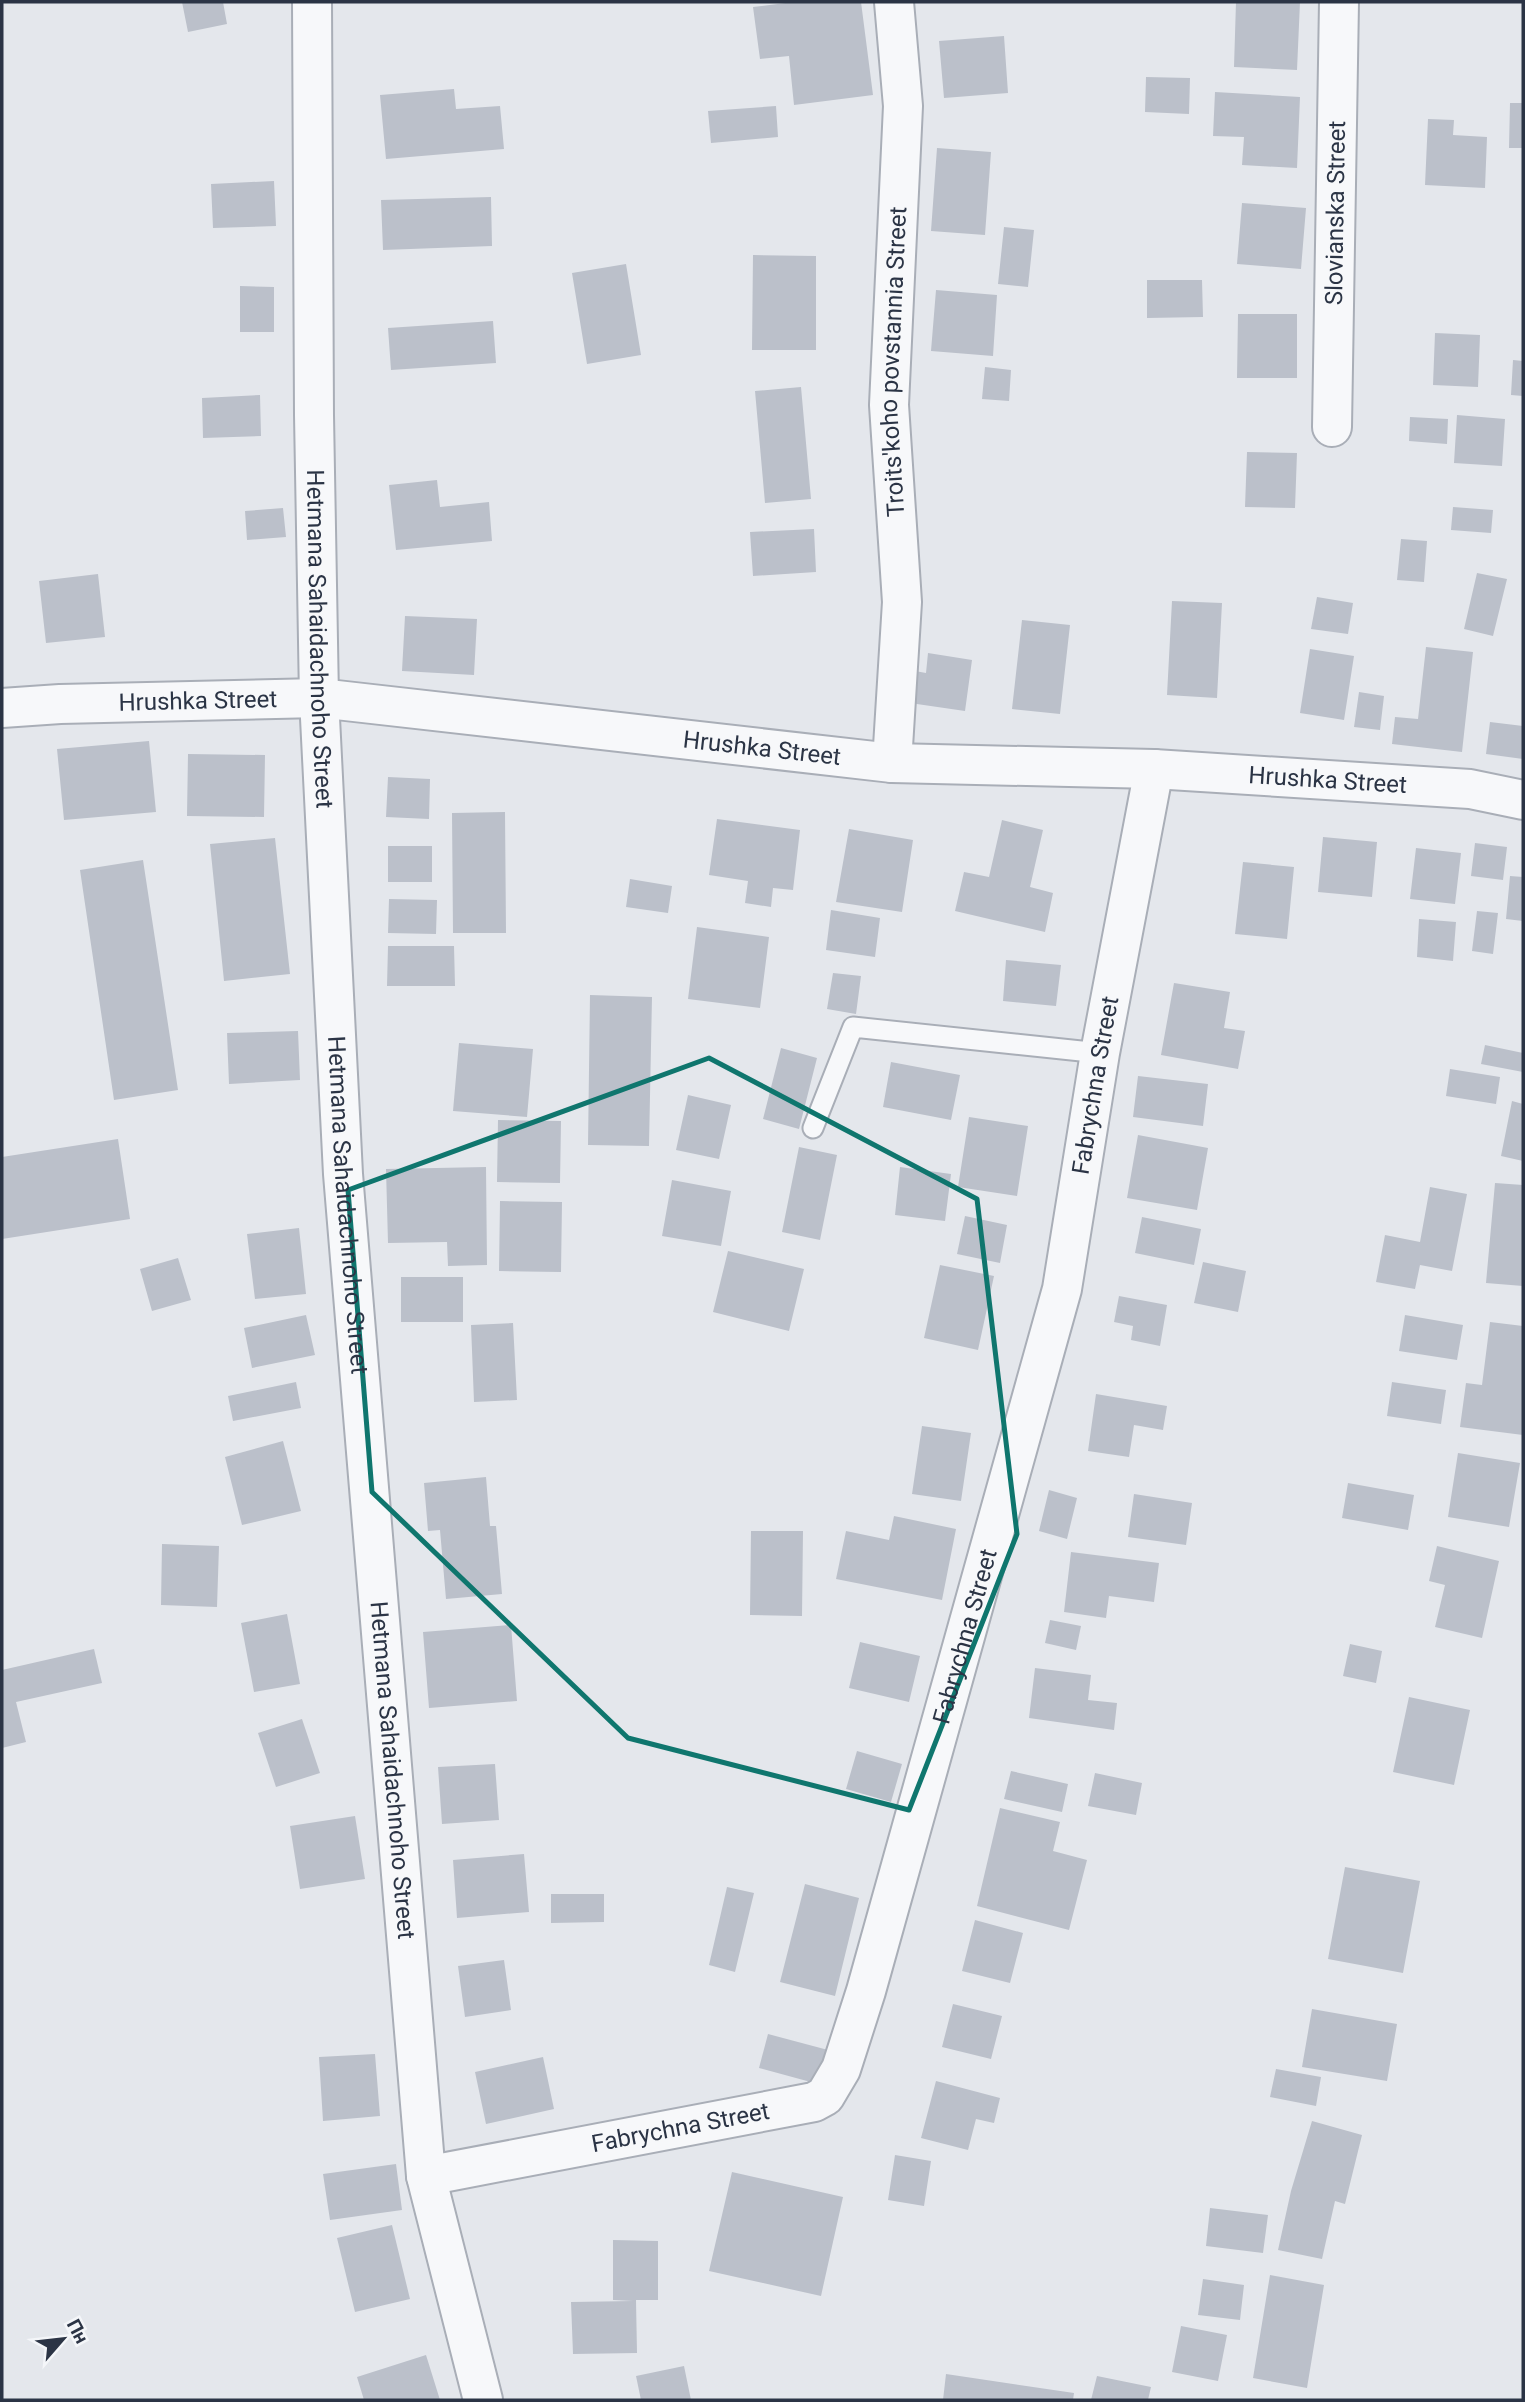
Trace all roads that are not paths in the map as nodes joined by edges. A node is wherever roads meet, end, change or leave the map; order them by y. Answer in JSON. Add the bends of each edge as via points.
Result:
{"nodes":[{"id":1,"x":312,"y":2,"type":"edge"},
{"id":2,"x":894,"y":2,"type":"edge"},
{"id":3,"x":1339,"y":2,"type":"edge"},
{"id":4,"x":1332,"y":427,"type":"dead end"},
{"id":5,"x":319,"y":698,"type":"junction"},
{"id":6,"x":2,"y":708,"type":"edge"},
{"id":7,"x":892,"y":762,"type":"junction"},
{"id":8,"x":1154,"y":769,"type":"junction"},
{"id":9,"x":1523,"y":800,"type":"edge"},
{"id":10,"x":1100,"y":1053,"type":"junction"},
{"id":11,"x":813,"y":1128,"type":"dead end"},
{"id":12,"x":426,"y":2176,"type":"junction"},
{"id":13,"x":483,"y":2400,"type":"edge"}],
"edges":[{"from":1,"to":5,"type":"street","name":"Hetmana Sahaidachnoho Street"},
{"from":2,"to":7,"type":"street","name":"Troits'koho povstannia Street","via":[[903,106],[889,404],[902,602]]},
{"from":3,"to":4,"type":"street","name":"Slovianska Street"},
{"from":5,"to":6,"type":"street","name":"Hrushka Street"},
{"from":5,"to":7,"type":"street","name":"Hrushka Street"},
{"from":5,"to":12,"type":"street","name":"Hetmana Sahaidachnoho Street","via":[[344,1174]]},
{"from":7,"to":8,"type":"street","name":"Hrushka Street"},
{"from":8,"to":9,"type":"street","name":"Hrushka Street","via":[[1469,789]]},
{"from":8,"to":10,"type":"street","name":"Fabrychna Street"},
{"from":10,"to":11,"type":"lane","via":[[853,1027]]},
{"from":10,"to":12,"type":"street","name":"Fabrychna Street","via":[[1062,1289],[866,1991],[841,2068],[825,2096],[662,2133]]},
{"from":12,"to":13,"type":"street","name":"Hetmana Sahaidachnoho Street"}]}
